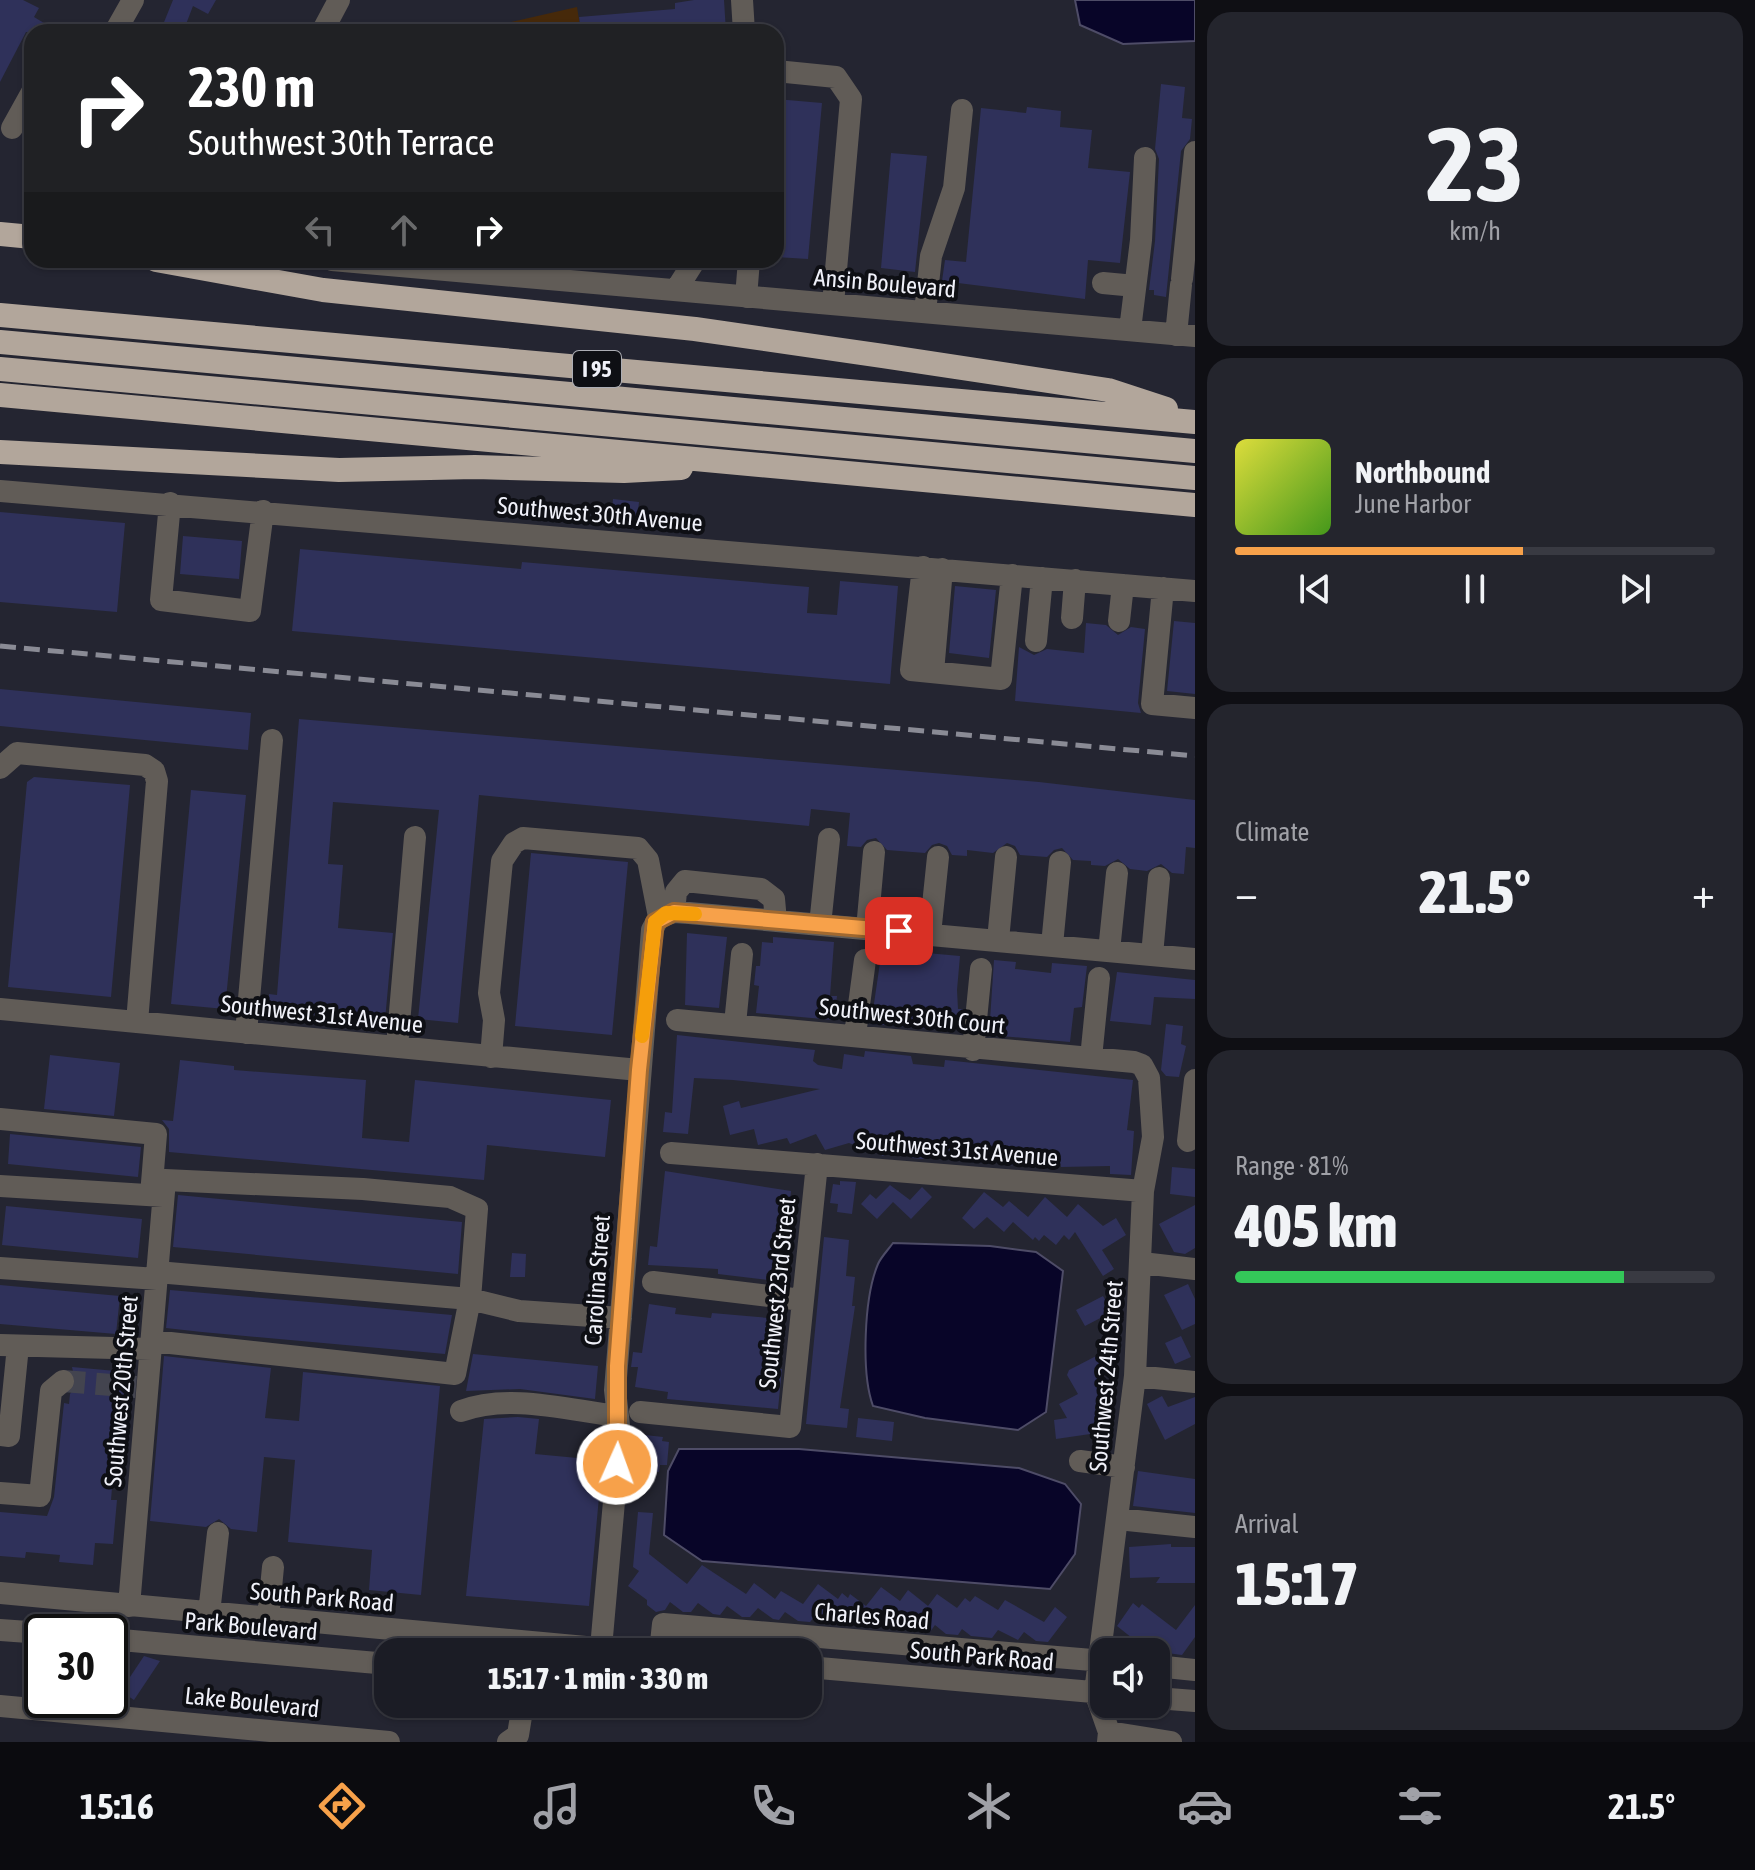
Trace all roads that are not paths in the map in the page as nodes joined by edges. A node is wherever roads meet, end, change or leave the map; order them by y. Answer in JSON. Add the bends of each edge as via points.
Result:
{"nodes":[{"id":1,"x":133,"y":0,"type":"edge"},
{"id":2,"x":339,"y":0,"type":"edge"},
{"id":3,"x":742,"y":0,"type":"edge"},
{"id":4,"x":120,"y":24,"type":"edge"},
{"id":5,"x":326,"y":24,"type":"edge"},
{"id":6,"x":744,"y":24,"type":"edge"},
{"id":7,"x":784,"y":72,"type":"edge"},
{"id":8,"x":24,"y":109,"type":"edge"},
{"id":9,"x":962,"y":110,"type":"dead end"},
{"id":10,"x":15,"y":128,"type":"edge"},
{"id":11,"x":1195,"y":152,"type":"edge"},
{"id":12,"x":1145,"y":158,"type":"dead end"},
{"id":13,"x":0,"y":234,"type":"edge"},
{"id":14,"x":24,"y":236,"type":"edge"},
{"id":15,"x":201,"y":268,"type":"edge"},
{"id":16,"x":424,"y":268,"type":"edge"},
{"id":17,"x":690,"y":268,"type":"edge"},
{"id":18,"x":748,"y":268,"type":"edge"},
{"id":19,"x":1103,"y":283,"type":"dead end"},
{"id":20,"x":1135,"y":286,"type":"junction"},
{"id":21,"x":676,"y":290,"type":"junction"},
{"id":22,"x":746,"y":297,"type":"junction"},
{"id":23,"x":833,"y":304,"type":"junction"},
{"id":24,"x":925,"y":312,"type":"junction"},
{"id":25,"x":0,"y":315,"type":"edge"},
{"id":26,"x":1130,"y":330,"type":"junction"},
{"id":27,"x":1186,"y":335,"type":"edge"},
{"id":28,"x":0,"y":342,"type":"edge"},
{"id":29,"x":0,"y":369,"type":"edge"},
{"id":30,"x":0,"y":395,"type":"edge"},
{"id":31,"x":1195,"y":420,"type":"edge"},
{"id":32,"x":1195,"y":451,"type":"edge"},
{"id":33,"x":0,"y":452,"type":"edge"},
{"id":34,"x":763,"y":464,"type":"junction"},
{"id":35,"x":1195,"y":478,"type":"edge"},
{"id":36,"x":0,"y":491,"type":"edge"},
{"id":37,"x":1139,"y":501,"type":"junction"},
{"id":38,"x":170,"y":503,"type":"junction"},
{"id":39,"x":1195,"y":505,"type":"edge"},
{"id":40,"x":263,"y":511,"type":"junction"},
{"id":41,"x":1195,"y":516,"type":"edge"},
{"id":42,"x":933,"y":568,"type":"junction"},
{"id":43,"x":1012,"y":575,"type":"junction"},
{"id":44,"x":1042,"y":578,"type":"junction"},
{"id":45,"x":1075,"y":580,"type":"junction"},
{"id":46,"x":1123,"y":585,"type":"junction"},
{"id":47,"x":1163,"y":588,"type":"junction"},
{"id":48,"x":1195,"y":591,"type":"edge"},
{"id":49,"x":1072,"y":618,"type":"dead end"},
{"id":50,"x":1119,"y":621,"type":"dead end"},
{"id":51,"x":1036,"y":641,"type":"dead end"},
{"id":52,"x":1195,"y":708,"type":"edge"},
{"id":53,"x":272,"y":740,"type":"dead end"},
{"id":54,"x":0,"y":768,"type":"edge"},
{"id":55,"x":415,"y":837,"type":"dead end"},
{"id":56,"x":829,"y":839,"type":"dead end"},
{"id":57,"x":874,"y":852,"type":"dead end"},
{"id":58,"x":938,"y":857,"type":"dead end"},
{"id":59,"x":1006,"y":857,"type":"dead end"},
{"id":60,"x":1060,"y":862,"type":"dead end"},
{"id":61,"x":1117,"y":873,"type":"dead end"},
{"id":62,"x":1159,"y":878,"type":"dead end"},
{"id":63,"x":666,"y":914,"type":"junction"},
{"id":64,"x":776,"y":921,"type":"junction"},
{"id":65,"x":820,"y":925,"type":"junction"},
{"id":66,"x":867,"y":929,"type":"junction"},
{"id":67,"x":930,"y":934,"type":"junction"},
{"id":68,"x":998,"y":940,"type":"junction"},
{"id":69,"x":1052,"y":945,"type":"junction"},
{"id":70,"x":1109,"y":951,"type":"junction"},
{"id":71,"x":742,"y":954,"type":"dead end"},
{"id":72,"x":1152,"y":955,"type":"junction"},
{"id":73,"x":1195,"y":959,"type":"edge"},
{"id":74,"x":865,"y":960,"type":"dead end"},
{"id":75,"x":981,"y":969,"type":"dead end"},
{"id":76,"x":1099,"y":978,"type":"dead end"},
{"id":77,"x":0,"y":1009,"type":"edge"},
{"id":78,"x":677,"y":1020,"type":"dead end"},
{"id":79,"x":137,"y":1022,"type":"junction"},
{"id":80,"x":735,"y":1024,"type":"junction"},
{"id":81,"x":246,"y":1033,"type":"junction"},
{"id":82,"x":855,"y":1035,"type":"junction"},
{"id":83,"x":397,"y":1047,"type":"junction"},
{"id":84,"x":973,"y":1050,"type":"junction"},
{"id":85,"x":491,"y":1057,"type":"junction"},
{"id":86,"x":1091,"y":1058,"type":"junction"},
{"id":87,"x":1142,"y":1065,"type":"joint"},
{"id":88,"x":639,"y":1070,"type":"junction"},
{"id":89,"x":1195,"y":1080,"type":"edge"},
{"id":90,"x":0,"y":1119,"type":"edge"},
{"id":91,"x":1153,"y":1137,"type":"junction"},
{"id":92,"x":1192,"y":1141,"type":"edge"},
{"id":93,"x":671,"y":1153,"type":"dead end"},
{"id":94,"x":817,"y":1164,"type":"junction"},
{"id":95,"x":0,"y":1186,"type":"edge"},
{"id":96,"x":160,"y":1190,"type":"junction"},
{"id":97,"x":1143,"y":1191,"type":"junction"},
{"id":98,"x":1142,"y":1263,"type":"junction"},
{"id":99,"x":0,"y":1268,"type":"edge"},
{"id":100,"x":1195,"y":1269,"type":"edge"},
{"id":101,"x":157,"y":1275,"type":"junction"},
{"id":102,"x":653,"y":1282,"type":"dead end"},
{"id":103,"x":470,"y":1299,"type":"junction"},
{"id":104,"x":802,"y":1300,"type":"junction"},
{"id":105,"x":621,"y":1318,"type":"junction"},
{"id":106,"x":152,"y":1345,"type":"junction"},
{"id":107,"x":9,"y":1346,"type":"edge"},
{"id":108,"x":1135,"y":1376,"type":"junction"},
{"id":109,"x":63,"y":1381,"type":"dead end"},
{"id":110,"x":1195,"y":1382,"type":"edge"},
{"id":111,"x":461,"y":1411,"type":"dead end"},
{"id":112,"x":629,"y":1414,"type":"junction"},
{"id":113,"x":0,"y":1435,"type":"edge"},
{"id":114,"x":1080,"y":1461,"type":"dead end"},
{"id":115,"x":1124,"y":1467,"type":"junction"},
{"id":116,"x":0,"y":1493,"type":"edge"},
{"id":117,"x":1118,"y":1519,"type":"junction"},
{"id":118,"x":1195,"y":1527,"type":"edge"},
{"id":119,"x":218,"y":1533,"type":"dead end"},
{"id":120,"x":273,"y":1567,"type":"dead end"},
{"id":121,"x":0,"y":1593,"type":"edge"},
{"id":122,"x":129,"y":1606,"type":"junction"},
{"id":123,"x":209,"y":1613,"type":"junction"},
{"id":124,"x":268,"y":1619,"type":"junction"},
{"id":125,"x":0,"y":1630,"type":"edge"},
{"id":126,"x":24,"y":1632,"type":"edge"},
{"id":127,"x":486,"y":1638,"type":"edge"},
{"id":128,"x":602,"y":1638,"type":"edge"},
{"id":129,"x":662,"y":1638,"type":"edge"},
{"id":130,"x":1105,"y":1638,"type":"edge"},
{"id":131,"x":128,"y":1640,"type":"edge"},
{"id":132,"x":1090,"y":1660,"type":"edge"},
{"id":133,"x":374,"y":1663,"type":"edge"},
{"id":134,"x":1170,"y":1667,"type":"edge"},
{"id":135,"x":822,"y":1668,"type":"edge"},
{"id":136,"x":1195,"y":1670,"type":"edge"},
{"id":137,"x":1090,"y":1691,"type":"edge"},
{"id":138,"x":1170,"y":1699,"type":"edge"},
{"id":139,"x":1195,"y":1701,"type":"edge"},
{"id":140,"x":0,"y":1706,"type":"edge"},
{"id":141,"x":24,"y":1708,"type":"edge"},
{"id":142,"x":128,"y":1717,"type":"edge"},
{"id":143,"x":521,"y":1718,"type":"edge"},
{"id":144,"x":1108,"y":1737,"type":"edge"},
{"id":145,"x":389,"y":1742,"type":"edge"},
{"id":146,"x":508,"y":1742,"type":"edge"},
{"id":147,"x":1171,"y":1742,"type":"edge"}],
"edges":[{"from":1,"to":4,"type":"street"},
{"from":2,"to":5,"type":"street"},
{"from":3,"to":6,"type":"street"},
{"from":7,"to":23,"type":"street","via":[[836,77],[851,99]]},
{"from":8,"to":10,"type":"street"},
{"from":9,"to":24,"type":"street","via":[[954,188],[931,256]]},
{"from":11,"to":27,"type":"street","via":[[1182,282]]},
{"from":12,"to":20,"type":"street"},
{"from":13,"to":14,"type":"highway"},
{"from":15,"to":31,"type":"highway","via":[[323,290],[695,329],[1093,388]]},
{"from":16,"to":21,"type":"street","name":"Ansin Boulevard"},
{"from":17,"to":21,"type":"street"},
{"from":18,"to":22,"type":"street"},
{"from":19,"to":20,"type":"street"},
{"from":20,"to":26,"type":"street"},
{"from":21,"to":22,"type":"street","name":"Ansin Boulevard"},
{"from":22,"to":23,"type":"street","name":"Ansin Boulevard"},
{"from":23,"to":24,"type":"street","name":"Ansin Boulevard"},
{"from":24,"to":26,"type":"street","name":"Ansin Boulevard"},
{"from":25,"to":31,"type":"highway","number":"I 95"},
{"from":26,"to":27,"type":"street","name":"Ansin Boulevard"},
{"from":28,"to":32,"type":"highway"},
{"from":29,"to":35,"type":"highway"},
{"from":30,"to":34,"type":"highway"},
{"from":33,"to":34,"type":"highway","via":[[339,470],[624,471]]},
{"from":34,"to":37,"type":"highway"},
{"from":36,"to":38,"type":"street","name":"Southwest 30th Avenue"},
{"from":37,"to":39,"type":"highway"},
{"from":37,"to":41,"type":"highway"},
{"from":38,"to":40,"type":"street","name":"Southwest 30th Avenue"},
{"from":38,"to":40,"type":"street","via":[[161,600],[250,611]]},
{"from":40,"to":42,"type":"street","name":"Southwest 30th Avenue"},
{"from":42,"to":43,"type":"street","name":"Southwest 30th Avenue"},
{"from":42,"to":43,"type":"street","via":[[911,670],[1001,679]]},
{"from":43,"to":44,"type":"street","name":"Southwest 30th Avenue"},
{"from":44,"to":45,"type":"street","name":"Southwest 30th Avenue"},
{"from":44,"to":51,"type":"street"},
{"from":45,"to":46,"type":"street","name":"Southwest 30th Avenue"},
{"from":45,"to":49,"type":"street"},
{"from":46,"to":47,"type":"street","name":"Southwest 30th Avenue"},
{"from":46,"to":50,"type":"street"},
{"from":47,"to":48,"type":"street","name":"Southwest 30th Avenue"},
{"from":47,"to":52,"type":"street","via":[[1152,704]]},
{"from":53,"to":81,"type":"street"},
{"from":54,"to":79,"type":"street","via":[[17,753],[145,765],[154,771]]},
{"from":55,"to":83,"type":"street"},
{"from":56,"to":65,"type":"street"},
{"from":57,"to":66,"type":"street"},
{"from":58,"to":67,"type":"street"},
{"from":59,"to":68,"type":"street"},
{"from":60,"to":69,"type":"street"},
{"from":61,"to":70,"type":"street"},
{"from":62,"to":72,"type":"street"},
{"from":63,"to":64,"type":"street"},
{"from":63,"to":64,"type":"street","via":[[685,881],[761,889],[774,899]]},
{"from":63,"to":85,"type":"street","via":[[648,860],[638,848],[523,838],[514,843],[502,861],[489,993],[494,1020]]},
{"from":63,"to":88,"type":"street","name":"Carolina Street","via":[[652,930]]},
{"from":64,"to":65,"type":"street"},
{"from":65,"to":66,"type":"street"},
{"from":66,"to":67,"type":"street"},
{"from":67,"to":68,"type":"street"},
{"from":68,"to":69,"type":"street"},
{"from":69,"to":70,"type":"street"},
{"from":70,"to":72,"type":"street"},
{"from":71,"to":80,"type":"street"},
{"from":72,"to":73,"type":"street"},
{"from":74,"to":82,"type":"street"},
{"from":75,"to":84,"type":"street"},
{"from":76,"to":86,"type":"street"},
{"from":77,"to":79,"type":"street","name":"Southwest 31st Avenue"},
{"from":78,"to":80,"type":"street","name":"Southwest 30th Court"},
{"from":79,"to":81,"type":"street","name":"Southwest 31st Avenue"},
{"from":80,"to":82,"type":"street","name":"Southwest 30th Court"},
{"from":81,"to":83,"type":"street","name":"Southwest 31st Avenue"},
{"from":82,"to":84,"type":"street","name":"Southwest 30th Court"},
{"from":83,"to":85,"type":"street","name":"Southwest 31st Avenue"},
{"from":84,"to":86,"type":"street","name":"Southwest 30th Court"},
{"from":85,"to":88,"type":"street","name":"Southwest 31st Avenue"},
{"from":86,"to":87,"type":"street","name":"Southwest 30th Court"},
{"from":87,"to":91,"type":"street","name":"Southwest 24th Street","via":[[1149,1078]]},
{"from":88,"to":105,"type":"street","name":"Carolina Street"},
{"from":89,"to":92,"type":"street"},
{"from":90,"to":96,"type":"street","name":"Southwest 20th Street","via":[[156,1134]]},
{"from":91,"to":92,"type":"street"},
{"from":91,"to":97,"type":"street","name":"Southwest 24th Street"},
{"from":93,"to":94,"type":"street","name":"Southwest 31st Avenue"},
{"from":94,"to":97,"type":"street","name":"Southwest 31st Avenue"},
{"from":94,"to":104,"type":"street","name":"Southwest 23rd Street"},
{"from":95,"to":96,"type":"street"},
{"from":96,"to":101,"type":"street","name":"Southwest 20th Street"},
{"from":96,"to":103,"type":"street","via":[[450,1197],[477,1209]]},
{"from":97,"to":98,"type":"street","name":"Southwest 24th Street"},
{"from":98,"to":100,"type":"street"},
{"from":98,"to":108,"type":"street","name":"Southwest 24th Street"},
{"from":99,"to":101,"type":"street"},
{"from":101,"to":103,"type":"street"},
{"from":101,"to":106,"type":"street","name":"Southwest 20th Street"},
{"from":102,"to":104,"type":"street"},
{"from":103,"to":105,"type":"street","via":[[519,1311]]},
{"from":103,"to":106,"type":"street","via":[[455,1374]]},
{"from":104,"to":112,"type":"street","name":"Southwest 23rd Street","via":[[790,1427]]},
{"from":105,"to":112,"type":"street","name":"Carolina Street","via":[[615,1390]]},
{"from":106,"to":107,"type":"street"},
{"from":106,"to":122,"type":"street","name":"Southwest 20th Street","via":[[142,1388]]},
{"from":107,"to":113,"type":"street","via":[[9,1436]]},
{"from":108,"to":110,"type":"street"},
{"from":108,"to":115,"type":"street","name":"Southwest 24th Street"},
{"from":109,"to":116,"type":"street","via":[[51,1391],[40,1496]]},
{"from":111,"to":112,"type":"street","via":[[483,1402]]},
{"from":112,"to":128,"type":"street","name":"Carolina Street","via":[[620,1434]]},
{"from":114,"to":115,"type":"street"},
{"from":115,"to":117,"type":"street","name":"Southwest 24th Street"},
{"from":117,"to":118,"type":"street"},
{"from":117,"to":130,"type":"street","name":"Southwest 24th Street"},
{"from":119,"to":123,"type":"street"},
{"from":120,"to":124,"type":"street"},
{"from":121,"to":122,"type":"street","name":"South Park Road"},
{"from":122,"to":123,"type":"street","name":"South Park Road"},
{"from":123,"to":124,"type":"street","name":"South Park Road"},
{"from":124,"to":127,"type":"street","name":"South Park Road"},
{"from":125,"to":126,"type":"street"},
{"from":129,"to":132,"type":"street","name":"Charles Road","via":[[663,1624]]},
{"from":131,"to":133,"type":"street","name":"Park Boulevard"},
{"from":134,"to":136,"type":"street"},
{"from":135,"to":137,"type":"street","name":"South Park Road"},
{"from":138,"to":139,"type":"street"},
{"from":140,"to":141,"type":"street","name":"Lake Boulevard"},
{"from":142,"to":145,"type":"street","name":"Lake Boulevard"},
{"from":143,"to":146,"type":"street","via":[[518,1735]]},
{"from":144,"to":147,"type":"street"}]}
